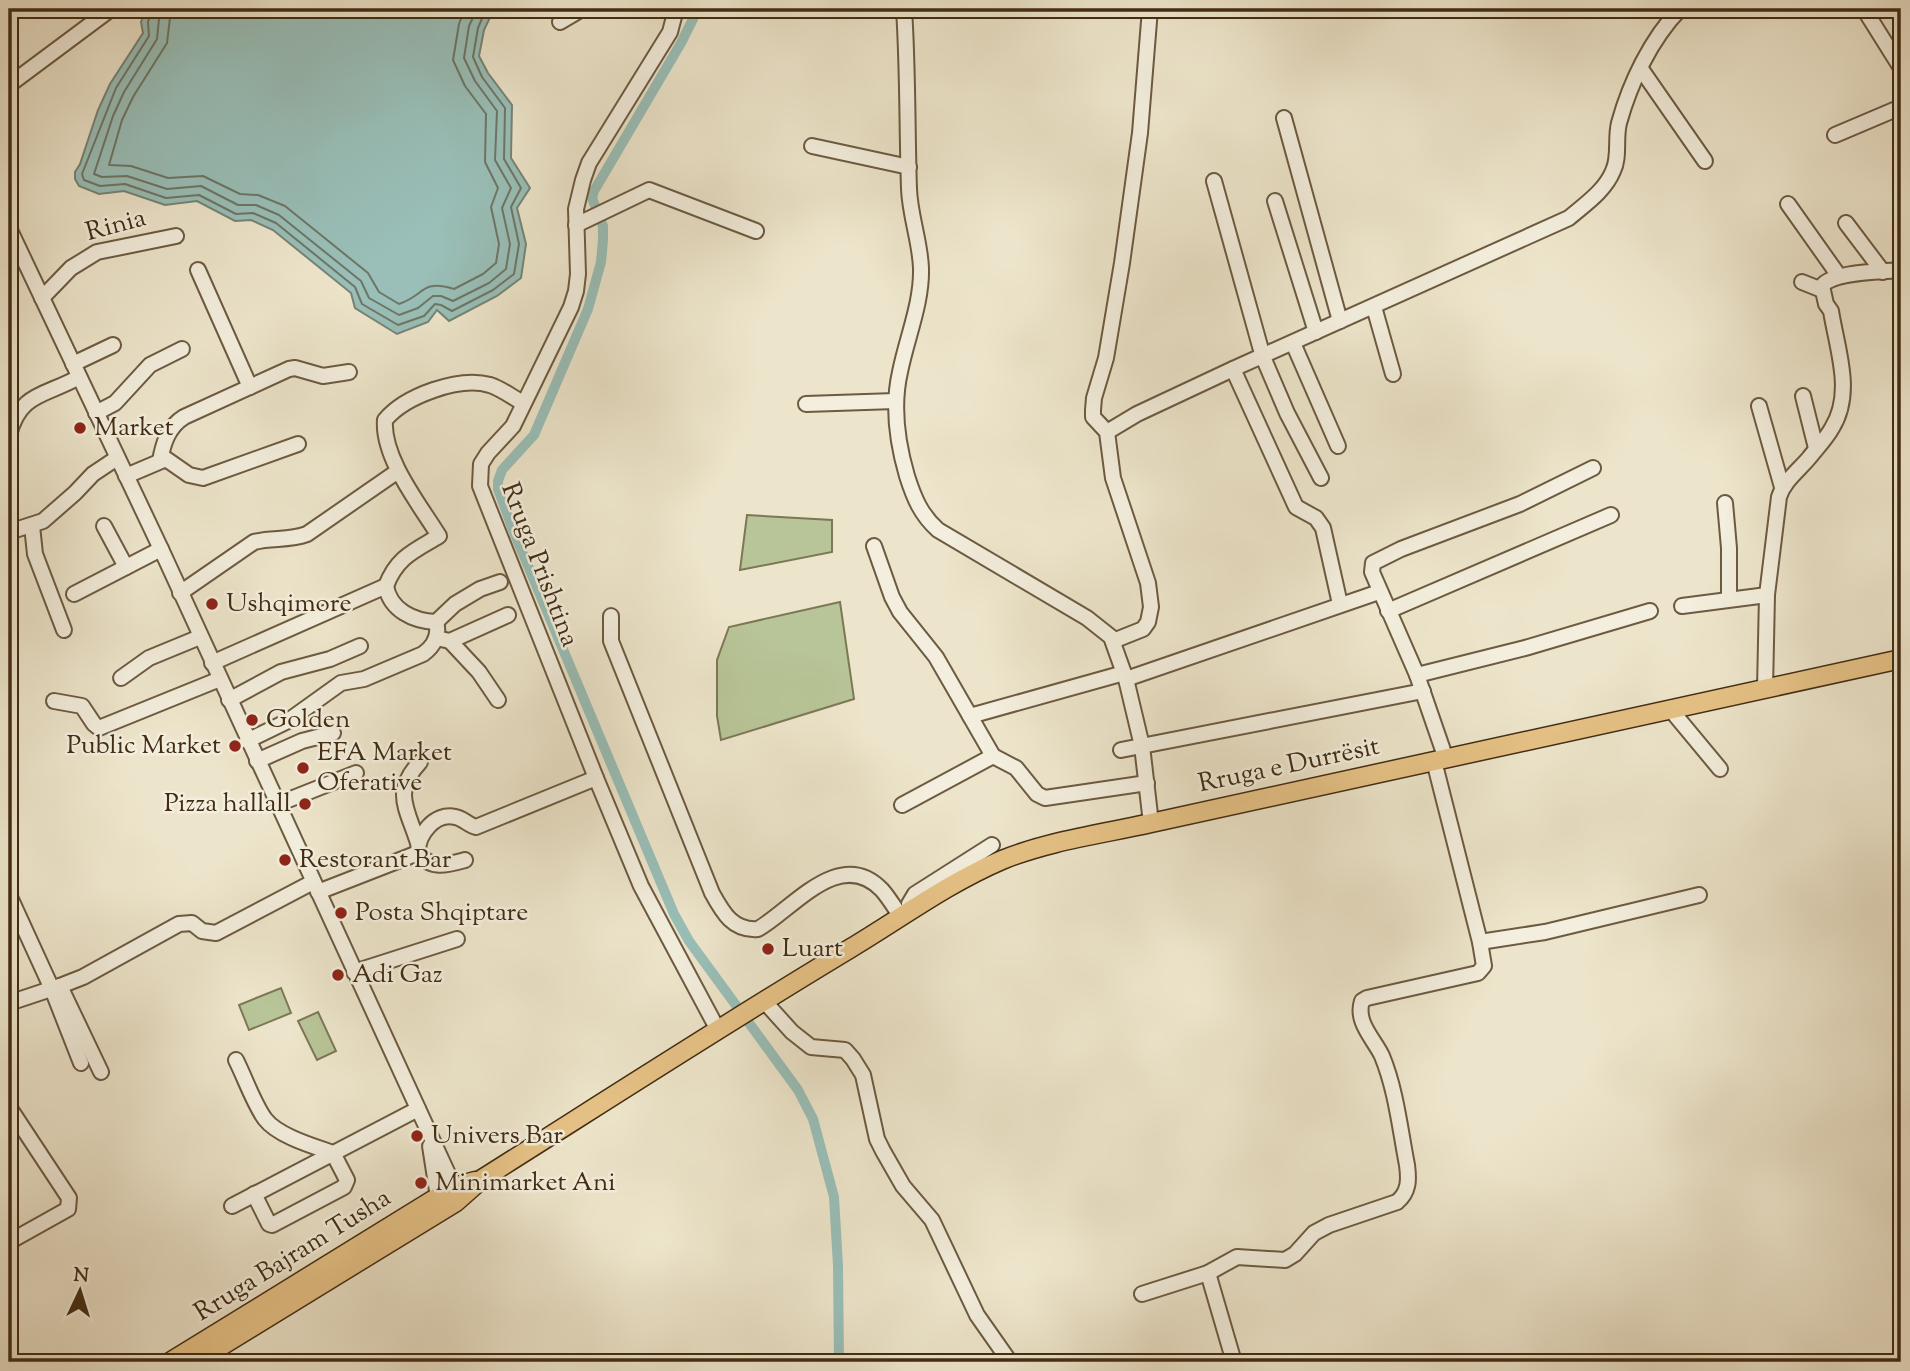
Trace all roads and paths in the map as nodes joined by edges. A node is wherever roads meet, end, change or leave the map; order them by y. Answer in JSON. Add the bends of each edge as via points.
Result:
{"nodes":[{"id":1,"x":111,"y":9,"type":"edge"},
{"id":2,"x":582,"y":9,"type":"edge"},
{"id":3,"x":676,"y":9,"type":"edge"},
{"id":4,"x":904,"y":9,"type":"edge"},
{"id":5,"x":1150,"y":9,"type":"edge"},
{"id":6,"x":1680,"y":9,"type":"edge"},
{"id":7,"x":1864,"y":9,"type":"edge"},
{"id":8,"x":560,"y":22,"type":"dead end"},
{"id":9,"x":1901,"y":68,"type":"edge"},
{"id":10,"x":1641,"y":69,"type":"junction"},
{"id":11,"x":9,"y":85,"type":"edge"},
{"id":12,"x":1901,"y":107,"type":"edge"},
{"id":13,"x":1284,"y":118,"type":"dead end"},
{"id":14,"x":1835,"y":135,"type":"dead end"},
{"id":15,"x":812,"y":146,"type":"dead end"},
{"id":16,"x":1705,"y":161,"type":"dead end"},
{"id":17,"x":909,"y":167,"type":"junction"},
{"id":18,"x":1214,"y":181,"type":"dead end"},
{"id":19,"x":1275,"y":201,"type":"dead end"},
{"id":20,"x":1788,"y":204,"type":"dead end"},
{"id":21,"x":1846,"y":223,"type":"dead end"},
{"id":22,"x":576,"y":225,"type":"junction"},
{"id":23,"x":9,"y":228,"type":"edge"},
{"id":24,"x":757,"y":231,"type":"dead end"},
{"id":25,"x":176,"y":236,"type":"dead end"},
{"id":26,"x":198,"y":270,"type":"dead end"},
{"id":27,"x":1901,"y":270,"type":"edge"},
{"id":28,"x":1883,"y":272,"type":"junction"},
{"id":29,"x":1839,"y":276,"type":"junction"},
{"id":30,"x":1802,"y":282,"type":"dead end"},
{"id":31,"x":1822,"y":290,"type":"junction"},
{"id":32,"x":42,"y":298,"type":"junction"},
{"id":33,"x":1374,"y":307,"type":"junction"},
{"id":34,"x":1340,"y":321,"type":"junction"},
{"id":35,"x":1316,"y":332,"type":"junction"},
{"id":36,"x":1293,"y":343,"type":"junction"},
{"id":37,"x":113,"y":345,"type":"dead end"},
{"id":38,"x":182,"y":349,"type":"dead end"},
{"id":39,"x":1263,"y":357,"type":"junction"},
{"id":40,"x":1233,"y":369,"type":"junction"},
{"id":41,"x":76,"y":371,"type":"junction"},
{"id":42,"x":349,"y":372,"type":"dead end"},
{"id":43,"x":1393,"y":374,"type":"dead end"},
{"id":44,"x":250,"y":387,"type":"junction"},
{"id":45,"x":1804,"y":396,"type":"dead end"},
{"id":46,"x":895,"y":401,"type":"junction"},
{"id":47,"x":523,"y":403,"type":"junction"},
{"id":48,"x":806,"y":404,"type":"dead end"},
{"id":49,"x":1759,"y":407,"type":"dead end"},
{"id":50,"x":96,"y":413,"type":"junction"},
{"id":51,"x":1107,"y":432,"type":"junction"},
{"id":52,"x":9,"y":435,"type":"edge"},
{"id":53,"x":298,"y":444,"type":"dead end"},
{"id":54,"x":1338,"y":446,"type":"dead end"},
{"id":55,"x":1816,"y":449,"type":"junction"},
{"id":56,"x":117,"y":458,"type":"junction"},
{"id":57,"x":160,"y":461,"type":"junction"},
{"id":58,"x":1593,"y":468,"type":"dead end"},
{"id":59,"x":398,"y":471,"type":"junction"},
{"id":60,"x":127,"y":476,"type":"junction"},
{"id":61,"x":1321,"y":478,"type":"dead end"},
{"id":62,"x":1782,"y":487,"type":"junction"},
{"id":63,"x":1725,"y":503,"type":"dead end"},
{"id":64,"x":1611,"y":515,"type":"dead end"},
{"id":65,"x":32,"y":526,"type":"junction"},
{"id":66,"x":104,"y":526,"type":"dead end"},
{"id":67,"x":9,"y":532,"type":"edge"},
{"id":68,"x":874,"y":546,"type":"dead end"},
{"id":69,"x":161,"y":550,"type":"junction"},
{"id":70,"x":126,"y":567,"type":"junction"},
{"id":71,"x":500,"y":582,"type":"dead end"},
{"id":72,"x":386,"y":586,"type":"junction"},
{"id":73,"x":1380,"y":592,"type":"junction"},
{"id":74,"x":180,"y":593,"type":"junction"},
{"id":75,"x":74,"y":594,"type":"dead end"},
{"id":76,"x":1766,"y":595,"type":"junction"},
{"id":77,"x":1729,"y":599,"type":"junction"},
{"id":78,"x":1340,"y":604,"type":"junction"},
{"id":79,"x":1682,"y":606,"type":"dead end"},
{"id":80,"x":1388,"y":611,"type":"junction"},
{"id":81,"x":1650,"y":611,"type":"dead end"},
{"id":82,"x":508,"y":615,"type":"dead end"},
{"id":83,"x":611,"y":616,"type":"dead end"},
{"id":84,"x":436,"y":622,"type":"junction"},
{"id":85,"x":64,"y":630,"type":"dead end"},
{"id":86,"x":200,"y":637,"type":"junction"},
{"id":87,"x":443,"y":640,"type":"junction"},
{"id":88,"x":1113,"y":641,"type":"junction"},
{"id":89,"x":360,"y":646,"type":"dead end"},
{"id":90,"x":1901,"y":659,"type":"edge"},
{"id":91,"x":212,"y":663,"type":"junction"},
{"id":92,"x":1418,"y":675,"type":"junction"},
{"id":93,"x":1125,"y":676,"type":"junction"},
{"id":94,"x":121,"y":678,"type":"dead end"},
{"id":95,"x":220,"y":680,"type":"junction"},
{"id":96,"x":1765,"y":689,"type":"junction"},
{"id":97,"x":1423,"y":691,"type":"junction"},
{"id":98,"x":229,"y":700,"type":"junction"},
{"id":99,"x":498,"y":700,"type":"dead end"},
{"id":100,"x":54,"y":701,"type":"dead end"},
{"id":101,"x":1671,"y":710,"type":"junction"},
{"id":102,"x":970,"y":716,"type":"junction"},
{"id":103,"x":333,"y":733,"type":"dead end"},
{"id":104,"x":247,"y":741,"type":"junction"},
{"id":105,"x":1142,"y":746,"type":"junction"},
{"id":106,"x":1121,"y":750,"type":"dead end"},
{"id":107,"x":993,"y":756,"type":"junction"},
{"id":108,"x":1440,"y":760,"type":"junction"},
{"id":109,"x":257,"y":761,"type":"junction"},
{"id":110,"x":420,"y":762,"type":"dead end"},
{"id":111,"x":1720,"y":769,"type":"dead end"},
{"id":112,"x":356,"y":773,"type":"dead end"},
{"id":113,"x":596,"y":778,"type":"junction"},
{"id":114,"x":1147,"y":783,"type":"junction"},
{"id":115,"x":278,"y":804,"type":"junction"},
{"id":116,"x":902,"y":805,"type":"dead end"},
{"id":117,"x":1151,"y":823,"type":"junction"},
{"id":118,"x":992,"y":845,"type":"dead end"},
{"id":119,"x":418,"y":848,"type":"junction"},
{"id":120,"x":465,"y":860,"type":"dead end"},
{"id":121,"x":316,"y":887,"type":"junction"},
{"id":122,"x":9,"y":895,"type":"edge"},
{"id":123,"x":1699,"y":895,"type":"dead end"},
{"id":124,"x":905,"y":915,"type":"junction"},
{"id":125,"x":457,"y":939,"type":"dead end"},
{"id":126,"x":1480,"y":943,"type":"junction"},
{"id":127,"x":354,"y":972,"type":"junction"},
{"id":128,"x":56,"y":988,"type":"junction"},
{"id":129,"x":762,"y":1002,"type":"junction"},
{"id":130,"x":9,"y":1003,"type":"edge"},
{"id":131,"x":722,"y":1027,"type":"junction"},
{"id":132,"x":236,"y":1060,"type":"dead end"},
{"id":133,"x":81,"y":1063,"type":"dead end"},
{"id":134,"x":101,"y":1072,"type":"dead end"},
{"id":135,"x":9,"y":1107,"type":"edge"},
{"id":136,"x":418,"y":1109,"type":"junction"},
{"id":137,"x":333,"y":1153,"type":"junction"},
{"id":138,"x":254,"y":1194,"type":"junction"},
{"id":139,"x":448,"y":1199,"type":"junction"},
{"id":140,"x":232,"y":1206,"type":"dead end"},
{"id":141,"x":9,"y":1242,"type":"edge"},
{"id":142,"x":1208,"y":1273,"type":"junction"},
{"id":143,"x":1142,"y":1294,"type":"dead end"},
{"id":144,"x":170,"y":1362,"type":"edge"},
{"id":145,"x":195,"y":1362,"type":"edge"},
{"id":146,"x":1010,"y":1362,"type":"edge"},
{"id":147,"x":1234,"y":1362,"type":"edge"}],
"edges":[{"from":1,"to":11,"type":"street"},
{"from":2,"to":8,"type":"street"},
{"from":3,"to":22,"type":"street","name":"Rruga Prishtina","via":[[670,32],[589,163],[578,196]]},
{"from":4,"to":17,"type":"street"},
{"from":5,"to":51,"type":"street","via":[[1140,133],[1122,263],[1106,358],[1094,398],[1093,417]]},
{"from":6,"to":10,"type":"street","via":[[1656,38]]},
{"from":7,"to":9,"type":"street"},
{"from":10,"to":16,"type":"street"},
{"from":10,"to":33,"type":"street","via":[[1619,124],[1614,171],[1569,219]]},
{"from":12,"to":14,"type":"street"},
{"from":13,"to":34,"type":"street"},
{"from":15,"to":17,"type":"street"},
{"from":17,"to":46,"type":"street","via":[[921,283]]},
{"from":18,"to":39,"type":"street"},
{"from":19,"to":35,"type":"street"},
{"from":20,"to":29,"type":"street"},
{"from":21,"to":28,"type":"street"},
{"from":22,"to":24,"type":"street","via":[[649,190]]},
{"from":22,"to":47,"type":"street","name":"Rruga Prishtina","via":[[576,291]]},
{"from":23,"to":32,"type":"street"},
{"from":25,"to":32,"type":"street","name":"Rinia","via":[[97,252],[71,268]]},
{"from":26,"to":44,"type":"street"},
{"from":27,"to":28,"type":"street"},
{"from":28,"to":29,"type":"street"},
{"from":29,"to":31,"type":"street","via":[[1825,282]]},
{"from":30,"to":31,"type":"street"},
{"from":31,"to":55,"type":"street","via":[[1831,311],[1843,391],[1832,428]]},
{"from":32,"to":41,"type":"street"},
{"from":33,"to":34,"type":"street"},
{"from":33,"to":43,"type":"street"},
{"from":34,"to":35,"type":"street"},
{"from":35,"to":36,"type":"street"},
{"from":36,"to":39,"type":"street"},
{"from":36,"to":54,"type":"street"},
{"from":37,"to":41,"type":"street"},
{"from":38,"to":50,"type":"street","via":[[150,365],[121,397]]},
{"from":39,"to":40,"type":"street"},
{"from":39,"to":61,"type":"street"},
{"from":40,"to":51,"type":"street"},
{"from":40,"to":78,"type":"street","via":[[1296,507],[1316,518],[1323,528]]},
{"from":41,"to":50,"type":"street"},
{"from":41,"to":52,"type":"street","via":[[20,408]]},
{"from":42,"to":44,"type":"street","via":[[323,376],[295,368]]},
{"from":44,"to":57,"type":"street","via":[[179,420],[163,444]]},
{"from":45,"to":55,"type":"street"},
{"from":46,"to":48,"type":"street"},
{"from":46,"to":88,"type":"street","via":[[904,464],[927,521],[1087,618]]},
{"from":47,"to":59,"type":"street","via":[[487,384],[473,384],[454,385],[404,403],[385,420],[384,431]]},
{"from":47,"to":113,"type":"street","name":"Rruga Prishtina","via":[[513,426],[481,464],[480,486]]},
{"from":49,"to":62,"type":"street"},
{"from":50,"to":56,"type":"street"},
{"from":51,"to":88,"type":"street","via":[[1112,478],[1148,583],[1151,607],[1143,629]]},
{"from":53,"to":57,"type":"street","via":[[203,478],[189,475],[166,459]]},
{"from":55,"to":62,"type":"street"},
{"from":56,"to":60,"type":"street"},
{"from":56,"to":65,"type":"street"},
{"from":57,"to":60,"type":"street"},
{"from":58,"to":73,"type":"street","via":[[1510,509],[1376,560],[1371,567]]},
{"from":59,"to":72,"type":"street","via":[[439,536],[404,556]]},
{"from":59,"to":74,"type":"street","via":[[307,534],[254,542]]},
{"from":60,"to":69,"type":"street"},
{"from":62,"to":76,"type":"street"},
{"from":63,"to":77,"type":"street"},
{"from":64,"to":80,"type":"street"},
{"from":65,"to":67,"type":"street"},
{"from":65,"to":85,"type":"street","via":[[35,554]]},
{"from":66,"to":70,"type":"street"},
{"from":68,"to":102,"type":"street","via":[[891,597],[936,657]]},
{"from":69,"to":70,"type":"street"},
{"from":69,"to":74,"type":"street"},
{"from":70,"to":75,"type":"street"},
{"from":71,"to":84,"type":"street","via":[[455,604]]},
{"from":72,"to":84,"type":"street","via":[[398,609],[419,620]]},
{"from":72,"to":91,"type":"street"},
{"from":73,"to":78,"type":"street"},
{"from":73,"to":80,"type":"street"},
{"from":74,"to":86,"type":"street"},
{"from":76,"to":77,"type":"street"},
{"from":76,"to":96,"type":"street"},
{"from":77,"to":79,"type":"street"},
{"from":78,"to":93,"type":"street"},
{"from":80,"to":92,"type":"street"},
{"from":81,"to":92,"type":"street"},
{"from":82,"to":87,"type":"street"},
{"from":83,"to":124,"type":"street","via":[[611,642],[712,893],[732,922],[748,930],[758,929],[829,878],[847,875],[880,888]]},
{"from":84,"to":87,"type":"street"},
{"from":86,"to":91,"type":"street"},
{"from":86,"to":94,"type":"street","via":[[149,658]]},
{"from":87,"to":99,"type":"street","via":[[479,672]]},
{"from":87,"to":104,"type":"street","via":[[423,654],[364,679],[341,683],[288,721]]},
{"from":88,"to":93,"type":"street"},
{"from":89,"to":98,"type":"street","via":[[281,672]]},
{"from":90,"to":96,"type":"main road","name":"Rruga e Durrësit"},
{"from":91,"to":95,"type":"street"},
{"from":92,"to":97,"type":"street"},
{"from":93,"to":102,"type":"street"},
{"from":93,"to":105,"type":"street"},
{"from":95,"to":98,"type":"street"},
{"from":95,"to":100,"type":"street","via":[[99,728],[82,706]]},
{"from":96,"to":101,"type":"main road","name":"Rruga e Durrësit"},
{"from":97,"to":105,"type":"street"},
{"from":97,"to":108,"type":"street"},
{"from":98,"to":104,"type":"street"},
{"from":101,"to":108,"type":"main road","name":"Rruga e Durrësit"},
{"from":101,"to":111,"type":"street"},
{"from":102,"to":107,"type":"street"},
{"from":103,"to":109,"type":"street"},
{"from":104,"to":109,"type":"street"},
{"from":105,"to":106,"type":"street"},
{"from":105,"to":114,"type":"street"},
{"from":107,"to":114,"type":"street","via":[[1016,768],[1045,798]]},
{"from":107,"to":116,"type":"street"},
{"from":108,"to":117,"type":"main road","name":"Rruga e Durrësit"},
{"from":108,"to":126,"type":"street"},
{"from":109,"to":115,"type":"street"},
{"from":110,"to":119,"type":"street","via":[[404,786]]},
{"from":112,"to":115,"type":"street"},
{"from":113,"to":119,"type":"street","via":[[476,827],[455,817],[442,818],[425,830]]},
{"from":113,"to":131,"type":"street","name":"Rruga Prishtina","via":[[641,886]]},
{"from":114,"to":117,"type":"street"},
{"from":115,"to":121,"type":"street"},
{"from":117,"to":124,"type":"main road","name":"Rruga e Durrësit","via":[[1003,860],[940,891]]},
{"from":118,"to":124,"type":"street","via":[[915,894]]},
{"from":119,"to":120,"type":"street","via":[[423,859],[439,866]]},
{"from":119,"to":121,"type":"street"},
{"from":121,"to":127,"type":"street"},
{"from":121,"to":128,"type":"street","via":[[216,933],[202,931],[192,923],[179,924]]},
{"from":122,"to":128,"type":"street"},
{"from":123,"to":126,"type":"street"},
{"from":124,"to":129,"type":"main road","name":"Rruga e Durrësit"},
{"from":125,"to":127,"type":"street"},
{"from":126,"to":142,"type":"street","via":[[1484,966],[1478,973],[1362,1001],[1366,1031],[1381,1055],[1391,1086],[1409,1178],[1404,1196],[1314,1233],[1285,1260],[1237,1257]]},
{"from":127,"to":136,"type":"street"},
{"from":128,"to":130,"type":"street"},
{"from":128,"to":133,"type":"street"},
{"from":128,"to":134,"type":"street"},
{"from":129,"to":131,"type":"main road","name":"Rruga e Durrësit"},
{"from":129,"to":146,"type":"street","via":[[811,1047],[845,1050],[853,1059],[863,1075],[883,1151],[932,1220],[977,1315]]},
{"from":131,"to":139,"type":"main road","name":"Rruga Bajram Tusha"},
{"from":132,"to":137,"type":"street","via":[[265,1119],[305,1143]]},
{"from":135,"to":141,"type":"street","via":[[69,1198],[68,1209]]},
{"from":136,"to":137,"type":"street"},
{"from":136,"to":139,"type":"street"},
{"from":137,"to":138,"type":"street"},
{"from":137,"to":138,"type":"street","via":[[346,1185],[275,1224],[269,1223]]},
{"from":138,"to":140,"type":"street"},
{"from":139,"to":144,"type":"main road","name":"Rruga Bajram Tusha"},
{"from":139,"to":145,"type":"main road","name":"Rruga Bajram Tusha"},
{"from":142,"to":143,"type":"street"},
{"from":142,"to":147,"type":"street"}]}
